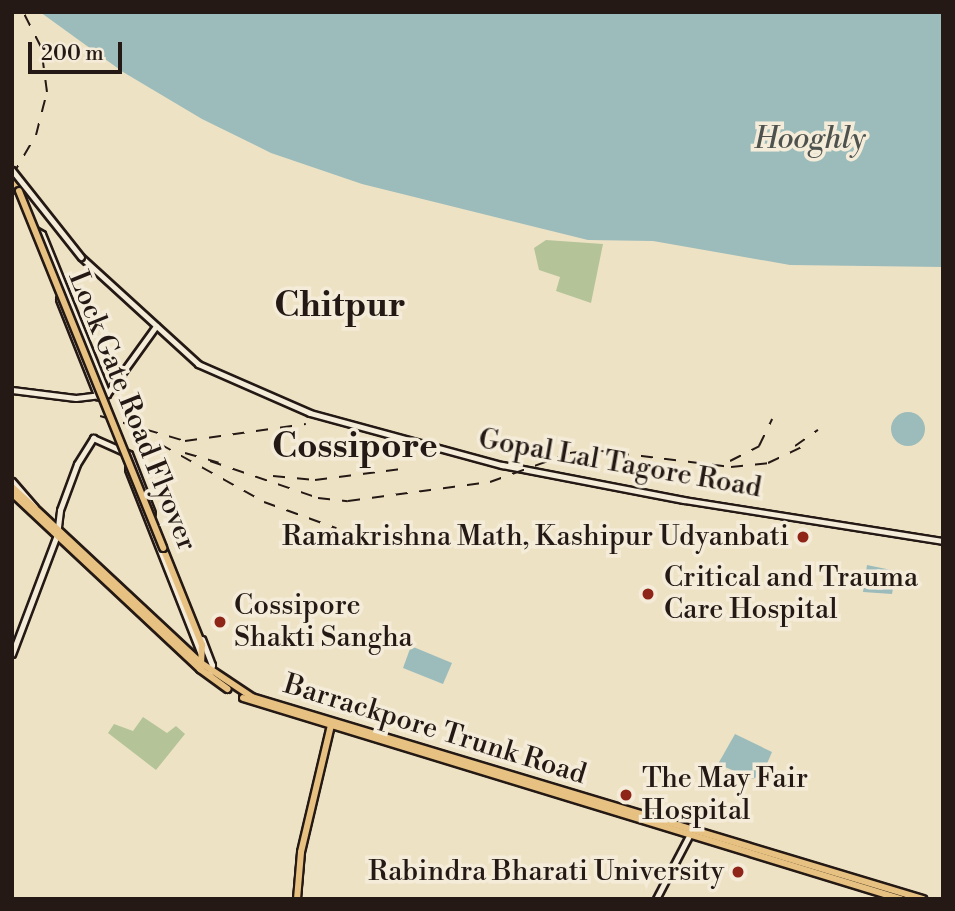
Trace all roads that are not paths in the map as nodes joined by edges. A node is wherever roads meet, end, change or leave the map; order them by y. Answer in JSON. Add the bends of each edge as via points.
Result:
{"nodes":[{"id":1,"x":12,"y":170,"type":"edge"},
{"id":2,"x":12,"y":182,"type":"edge"},
{"id":3,"x":156,"y":326,"type":"junction"},
{"id":4,"x":12,"y":390,"type":"edge"},
{"id":5,"x":107,"y":394,"type":"junction"},
{"id":6,"x":97,"y":397,"type":"junction"},
{"id":7,"x":122,"y":449,"type":"junction"},
{"id":8,"x":12,"y":484,"type":"edge"},
{"id":9,"x":12,"y":495,"type":"edge"},
{"id":10,"x":32,"y":507,"type":"junction"},
{"id":11,"x":57,"y":531,"type":"junction"},
{"id":12,"x":943,"y":541,"type":"edge"},
{"id":13,"x":12,"y":654,"type":"edge"},
{"id":14,"x":201,"y":663,"type":"junction"},
{"id":15,"x":209,"y":673,"type":"junction"},
{"id":16,"x":332,"y":723,"type":"junction"},
{"id":17,"x":444,"y":757,"type":"junction"},
{"id":18,"x":690,"y":834,"type":"junction"},
{"id":19,"x":297,"y":899,"type":"edge"},
{"id":20,"x":656,"y":899,"type":"edge"},
{"id":21,"x":901,"y":899,"type":"edge"},
{"id":22,"x":923,"y":899,"type":"edge"}],
"edges":[{"from":1,"to":3,"type":"street","name":"Gopal Lal Tagore Road","bridge":true,"via":[[81,257]]},
{"from":2,"to":14,"type":"main road","name":"Lock Gate Road Flyover","bridge":true,"via":[[43,243],[203,650]]},
{"from":3,"to":5,"type":"street"},
{"from":3,"to":12,"type":"street","name":"Gopal Lal Tagore Road","via":[[215,374],[310,413],[439,451],[684,500]]},
{"from":4,"to":6,"type":"street"},
{"from":5,"to":6,"type":"street"},
{"from":5,"to":6,"type":"street","via":[[42,234],[32,229]]},
{"from":7,"to":11,"type":"street","via":[[99,438],[86,445]]},
{"from":7,"to":14,"type":"street"},
{"from":7,"to":15,"type":"street","via":[[128,454],[209,655]]},
{"from":8,"to":10,"type":"main road"},
{"from":9,"to":10,"type":"main road"},
{"from":10,"to":11,"type":"main road","name":"Barrackpore Trunk Road"},
{"from":11,"to":13,"type":"street"},
{"from":11,"to":14,"type":"main road","name":"Barrackpore Trunk Road"},
{"from":14,"to":15,"type":"main road","name":"Barrackpore Trunk Road"},
{"from":15,"to":16,"type":"main road","name":"Barrackpore Trunk Road","via":[[252,697]]},
{"from":16,"to":17,"type":"main road","name":"Barrackpore Trunk Road"},
{"from":16,"to":19,"type":"main road","via":[[301,852]]},
{"from":17,"to":18,"type":"main road","name":"Barrackpore Trunk Road"},
{"from":17,"to":22,"type":"main road","name":"Barrackpore Trunk Road"},
{"from":18,"to":20,"type":"street"},
{"from":18,"to":21,"type":"main road","name":"Barrackpore Trunk Road"}]}
